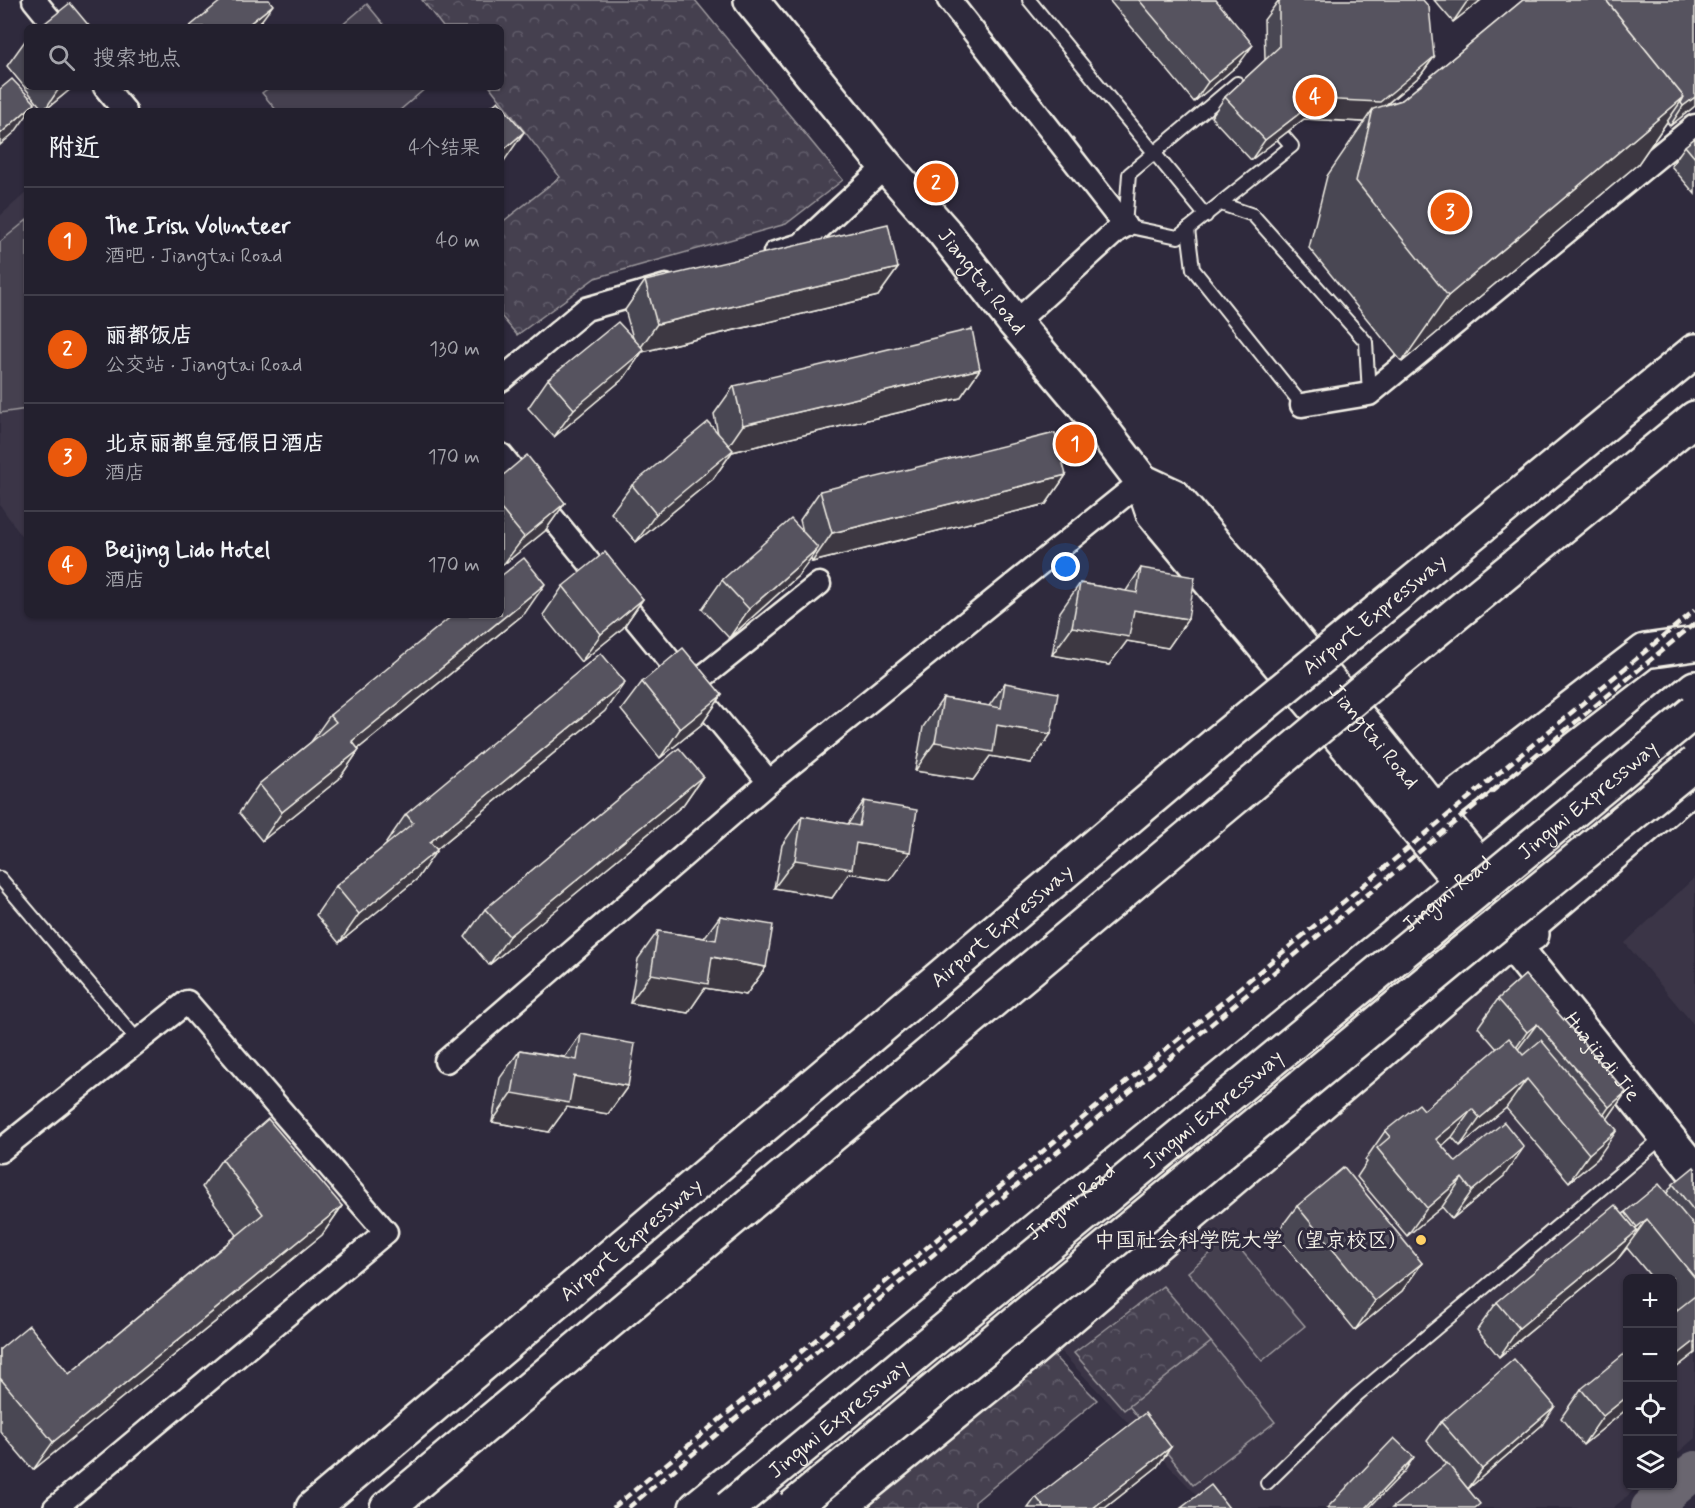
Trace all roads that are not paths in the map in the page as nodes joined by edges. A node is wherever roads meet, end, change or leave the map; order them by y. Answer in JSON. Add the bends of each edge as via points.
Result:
{"nodes":[{"id":1,"x":34,"y":0,"type":"edge"},
{"id":2,"x":751,"y":0,"type":"edge"},
{"id":3,"x":949,"y":0,"type":"edge"},
{"id":4,"x":1029,"y":0,"type":"edge"},
{"id":5,"x":54,"y":24,"type":"edge"},
{"id":6,"x":108,"y":90,"type":"edge"},
{"id":7,"x":122,"y":108,"type":"edge"},
{"id":8,"x":1695,"y":126,"type":"edge"},
{"id":9,"x":1155,"y":152,"type":"junction"},
{"id":10,"x":886,"y":166,"type":"junction"},
{"id":11,"x":1221,"y":204,"type":"junction"},
{"id":12,"x":1206,"y":216,"type":"junction"},
{"id":13,"x":1125,"y":226,"type":"junction"},
{"id":14,"x":1188,"y":230,"type":"junction"},
{"id":15,"x":756,"y":258,"type":"edge"},
{"id":16,"x":688,"y":279,"type":"edge"},
{"id":17,"x":1015,"y":323,"type":"junction"},
{"id":18,"x":1695,"y":351,"type":"edge"},
{"id":19,"x":504,"y":377,"type":"edge"},
{"id":20,"x":1369,"y":394,"type":"junction"},
{"id":21,"x":1302,"y":405,"type":"joint"},
{"id":22,"x":1695,"y":418,"type":"edge"},
{"id":23,"x":504,"y":459,"type":"edge"},
{"id":24,"x":1142,"y":481,"type":"junction"},
{"id":25,"x":819,"y":584,"type":"dead end"},
{"id":26,"x":1695,"y":644,"type":"edge"},
{"id":27,"x":691,"y":686,"type":"junction"},
{"id":28,"x":1695,"y":688,"type":"edge"},
{"id":29,"x":1695,"y":711,"type":"edge"},
{"id":30,"x":1695,"y":763,"type":"edge"},
{"id":31,"x":769,"y":782,"type":"junction"},
{"id":32,"x":1695,"y":784,"type":"edge"},
{"id":33,"x":1436,"y":812,"type":"junction"},
{"id":34,"x":1470,"y":874,"type":"junction"},
{"id":35,"x":0,"y":878,"type":"edge"},
{"id":36,"x":1519,"y":934,"type":"junction"},
{"id":37,"x":138,"y":1041,"type":"junction"},
{"id":38,"x":446,"y":1061,"type":"dead end"},
{"id":39,"x":1680,"y":1135,"type":"edge"},
{"id":40,"x":0,"y":1151,"type":"edge"},
{"id":41,"x":1695,"y":1172,"type":"edge"},
{"id":42,"x":1268,"y":1483,"type":"dead end"},
{"id":43,"x":55,"y":1508,"type":"edge"},
{"id":44,"x":313,"y":1508,"type":"edge"},
{"id":45,"x":387,"y":1508,"type":"edge"},
{"id":46,"x":696,"y":1508,"type":"edge"},
{"id":47,"x":729,"y":1508,"type":"edge"},
{"id":48,"x":792,"y":1508,"type":"edge"},
{"id":49,"x":838,"y":1508,"type":"edge"}],
"edges":[{"from":1,"to":5,"type":"street"},
{"from":2,"to":10,"type":"main road","name":"Jiangtai Road"},
{"from":3,"to":13,"type":"street"},
{"from":4,"to":9,"type":"lane"},
{"from":6,"to":7,"type":"street"},
{"from":8,"to":20,"type":"street"},
{"from":9,"to":11,"type":"lane","via":[[1237,83],[1292,146]]},
{"from":9,"to":12,"type":"lane"},
{"from":9,"to":13,"type":"lane","via":[[1128,174]]},
{"from":10,"to":15,"type":"street","via":[[801,245]]},
{"from":10,"to":17,"type":"main road","name":"Jiangtai Road"},
{"from":11,"to":12,"type":"lane"},
{"from":11,"to":20,"type":"lane","via":[[1252,215],[1366,342]]},
{"from":12,"to":14,"type":"lane"},
{"from":13,"to":14,"type":"lane","via":[[1178,237]]},
{"from":13,"to":17,"type":"street"},
{"from":14,"to":21,"type":"lane","via":[[1193,269]]},
{"from":16,"to":19,"type":"street","via":[[586,309]]},
{"from":17,"to":24,"type":"main road","name":"Jiangtai Road"},
{"from":18,"to":44,"type":"main road","name":"Airport Expressway","bridge":true,"via":[[1217,743]]},
{"from":20,"to":21,"type":"street"},
{"from":22,"to":45,"type":"main road","bridge":true,"via":[[1389,668]]},
{"from":23,"to":27,"type":"street"},
{"from":24,"to":31,"type":"street"},
{"from":24,"to":33,"type":"main road","name":"Jiangtai Road","via":[[1174,496]]},
{"from":24,"to":34,"type":"main road","name":"Jiangtai Road","via":[[1153,513]]},
{"from":25,"to":27,"type":"street"},
{"from":26,"to":33,"type":"main road","via":[[1645,651]]},
{"from":27,"to":31,"type":"street"},
{"from":28,"to":34,"type":"main road","name":"Jingmi Road"},
{"from":29,"to":47,"type":"main road","name":"Jingmi Expressway","bridge":true},
{"from":30,"to":48,"type":"main road","name":"Jingmi Expressway","bridge":true},
{"from":31,"to":38,"type":"street"},
{"from":32,"to":36,"type":"main road"},
{"from":33,"to":34,"type":"main road","name":"Jiangtai Road"},
{"from":34,"to":36,"type":"main road","name":"Huajiadi Jie"},
{"from":34,"to":46,"type":"main road","name":"Jingmi Road"},
{"from":35,"to":37,"type":"lane"},
{"from":36,"to":39,"type":"main road","name":"Huajiadi Jie"},
{"from":36,"to":49,"type":"main road","via":[[1026,1355]]},
{"from":37,"to":40,"type":"street"},
{"from":37,"to":43,"type":"street","via":[[187,1002],[386,1232]]},
{"from":39,"to":41,"type":"main road","name":"Huajiadi Jie"},
{"from":39,"to":42,"type":"lane","via":[[1357,1395]]}]}
